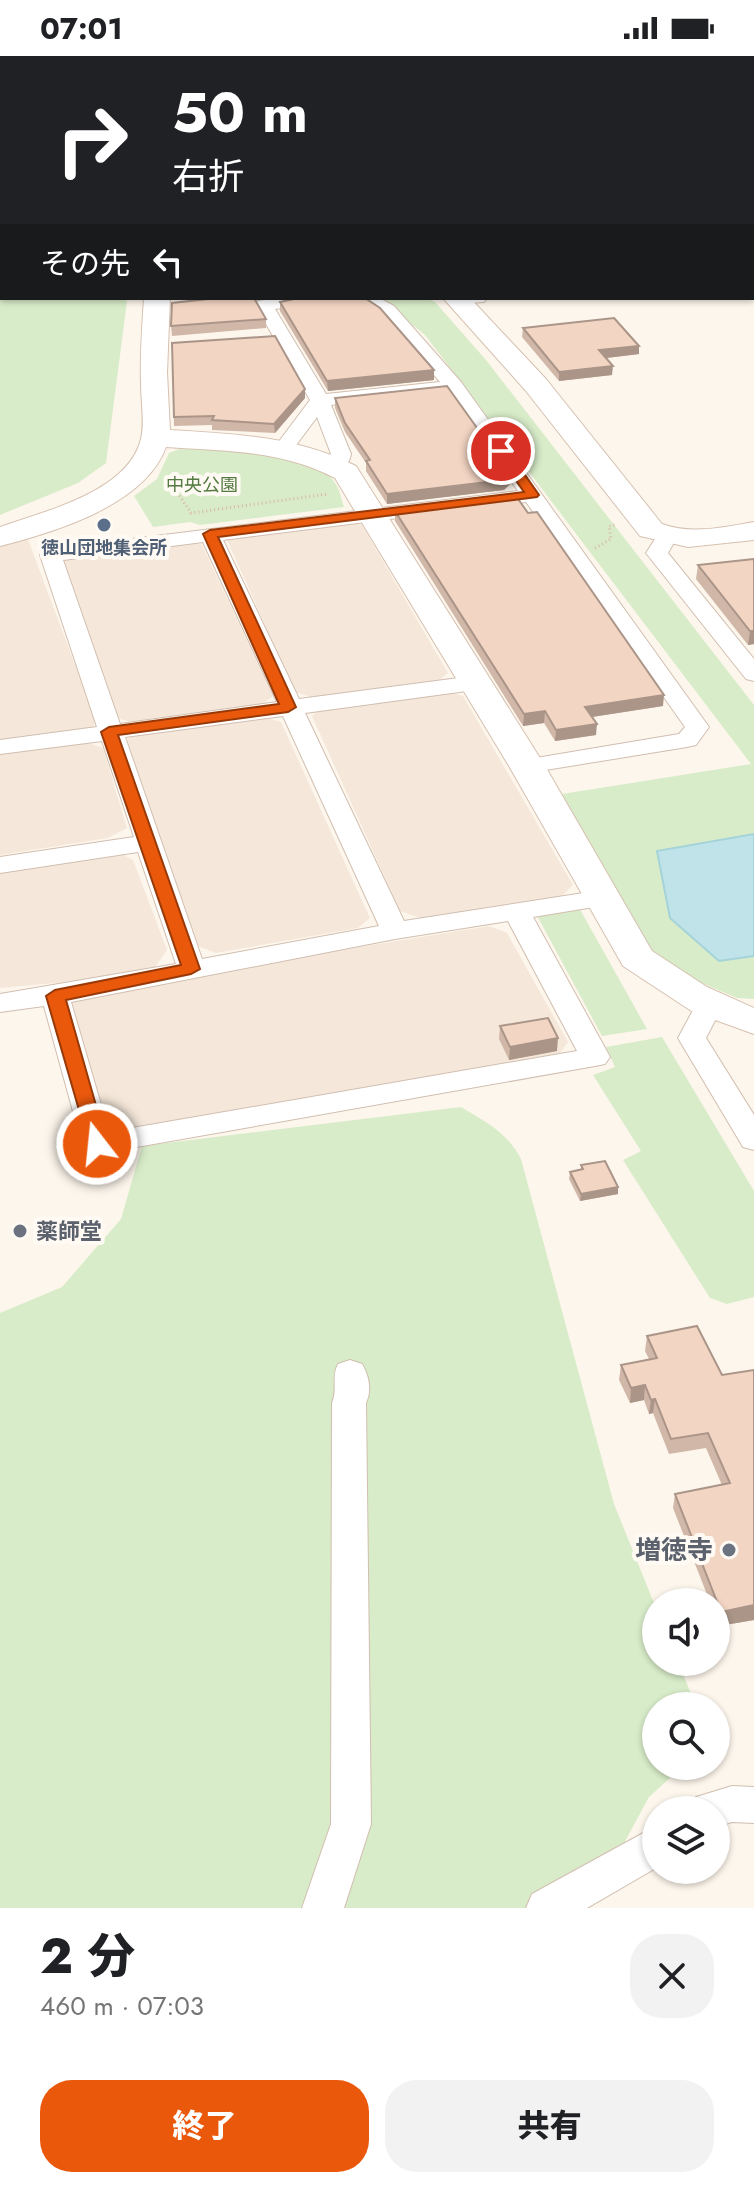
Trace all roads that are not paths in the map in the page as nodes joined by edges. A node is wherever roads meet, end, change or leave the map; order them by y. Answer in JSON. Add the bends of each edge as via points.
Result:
{"nodes":[{"id":1,"x":157,"y":300,"type":"edge"},
{"id":2,"x":300,"y":300,"type":"edge"},
{"id":3,"x":370,"y":300,"type":"edge"},
{"id":4,"x":465,"y":300,"type":"edge"},
{"id":5,"x":454,"y":386,"type":"junction"},
{"id":6,"x":320,"y":400,"type":"junction"},
{"id":7,"x":156,"y":438,"type":"junction"},
{"id":8,"x":284,"y":448,"type":"junction"},
{"id":9,"x":329,"y":481,"type":"junction"},
{"id":10,"x":533,"y":495,"type":"junction"},
{"id":11,"x":373,"y":512,"type":"junction"},
{"id":12,"x":754,"y":531,"type":"edge"},
{"id":13,"x":210,"y":534,"type":"junction"},
{"id":14,"x":0,"y":537,"type":"edge"},
{"id":15,"x":666,"y":537,"type":"junction"},
{"id":16,"x":754,"y":674,"type":"edge"},
{"id":17,"x":474,"y":683,"type":"junction"},
{"id":18,"x":288,"y":707,"type":"junction"},
{"id":19,"x":109,"y":732,"type":"junction"},
{"id":20,"x":0,"y":747,"type":"edge"},
{"id":21,"x":527,"y":766,"type":"junction"},
{"id":22,"x":147,"y":843,"type":"junction"},
{"id":23,"x":0,"y":865,"type":"edge"},
{"id":24,"x":603,"y":898,"type":"junction"},
{"id":25,"x":517,"y":912,"type":"junction"},
{"id":26,"x":395,"y":931,"type":"junction"},
{"id":27,"x":191,"y":969,"type":"junction"},
{"id":28,"x":55,"y":996,"type":"junction"},
{"id":29,"x":0,"y":1003,"type":"edge"},
{"id":30,"x":708,"y":1007,"type":"junction"},
{"id":31,"x":754,"y":1021,"type":"edge"},
{"id":32,"x":754,"y":1140,"type":"edge"},
{"id":33,"x":350,"y":1373,"type":"dead end"},
{"id":34,"x":730,"y":1805,"type":"edge"},
{"id":35,"x":754,"y":1805,"type":"edge"},
{"id":36,"x":642,"y":1854,"type":"edge"},
{"id":37,"x":323,"y":1908,"type":"edge"},
{"id":38,"x":547,"y":1908,"type":"edge"}],
"edges":[{"from":1,"to":7,"type":"street","via":[[161,344]]},
{"from":2,"to":6,"type":"street","via":[[264,305],[275,336]]},
{"from":3,"to":5,"type":"street","via":[[388,310]]},
{"from":4,"to":15,"type":"street","via":[[651,530]]},
{"from":5,"to":6,"type":"street"},
{"from":5,"to":10,"type":"street"},
{"from":6,"to":8,"type":"street"},
{"from":6,"to":9,"type":"street","via":[[341,454]]},
{"from":7,"to":8,"type":"street"},
{"from":7,"to":14,"type":"street","via":[[138,473],[113,492]]},
{"from":8,"to":9,"type":"street"},
{"from":9,"to":11,"type":"street","via":[[346,472]]},
{"from":10,"to":11,"type":"street"},
{"from":10,"to":21,"type":"street","via":[[697,727],[687,740]]},
{"from":11,"to":13,"type":"street"},
{"from":11,"to":17,"type":"street"},
{"from":12,"to":15,"type":"street"},
{"from":13,"to":18,"type":"street"},
{"from":13,"to":19,"type":"street","via":[[51,555]]},
{"from":15,"to":16,"type":"street","via":[[657,553]]},
{"from":17,"to":18,"type":"street"},
{"from":17,"to":21,"type":"street"},
{"from":18,"to":19,"type":"street"},
{"from":18,"to":26,"type":"street"},
{"from":19,"to":20,"type":"street"},
{"from":19,"to":22,"type":"street"},
{"from":21,"to":24,"type":"street"},
{"from":22,"to":23,"type":"street"},
{"from":22,"to":27,"type":"street"},
{"from":24,"to":25,"type":"street"},
{"from":24,"to":30,"type":"street","via":[[637,958]]},
{"from":25,"to":26,"type":"street"},
{"from":25,"to":28,"type":"street","via":[[595,1057],[97,1144]]},
{"from":26,"to":27,"type":"street"},
{"from":27,"to":28,"type":"street"},
{"from":28,"to":29,"type":"street"},
{"from":30,"to":31,"type":"street"},
{"from":30,"to":32,"type":"street","via":[[692,1038]]},
{"from":33,"to":37,"type":"street","via":[[351,1824]]},
{"from":34,"to":35,"type":"street"},
{"from":36,"to":38,"type":"street"}]}
